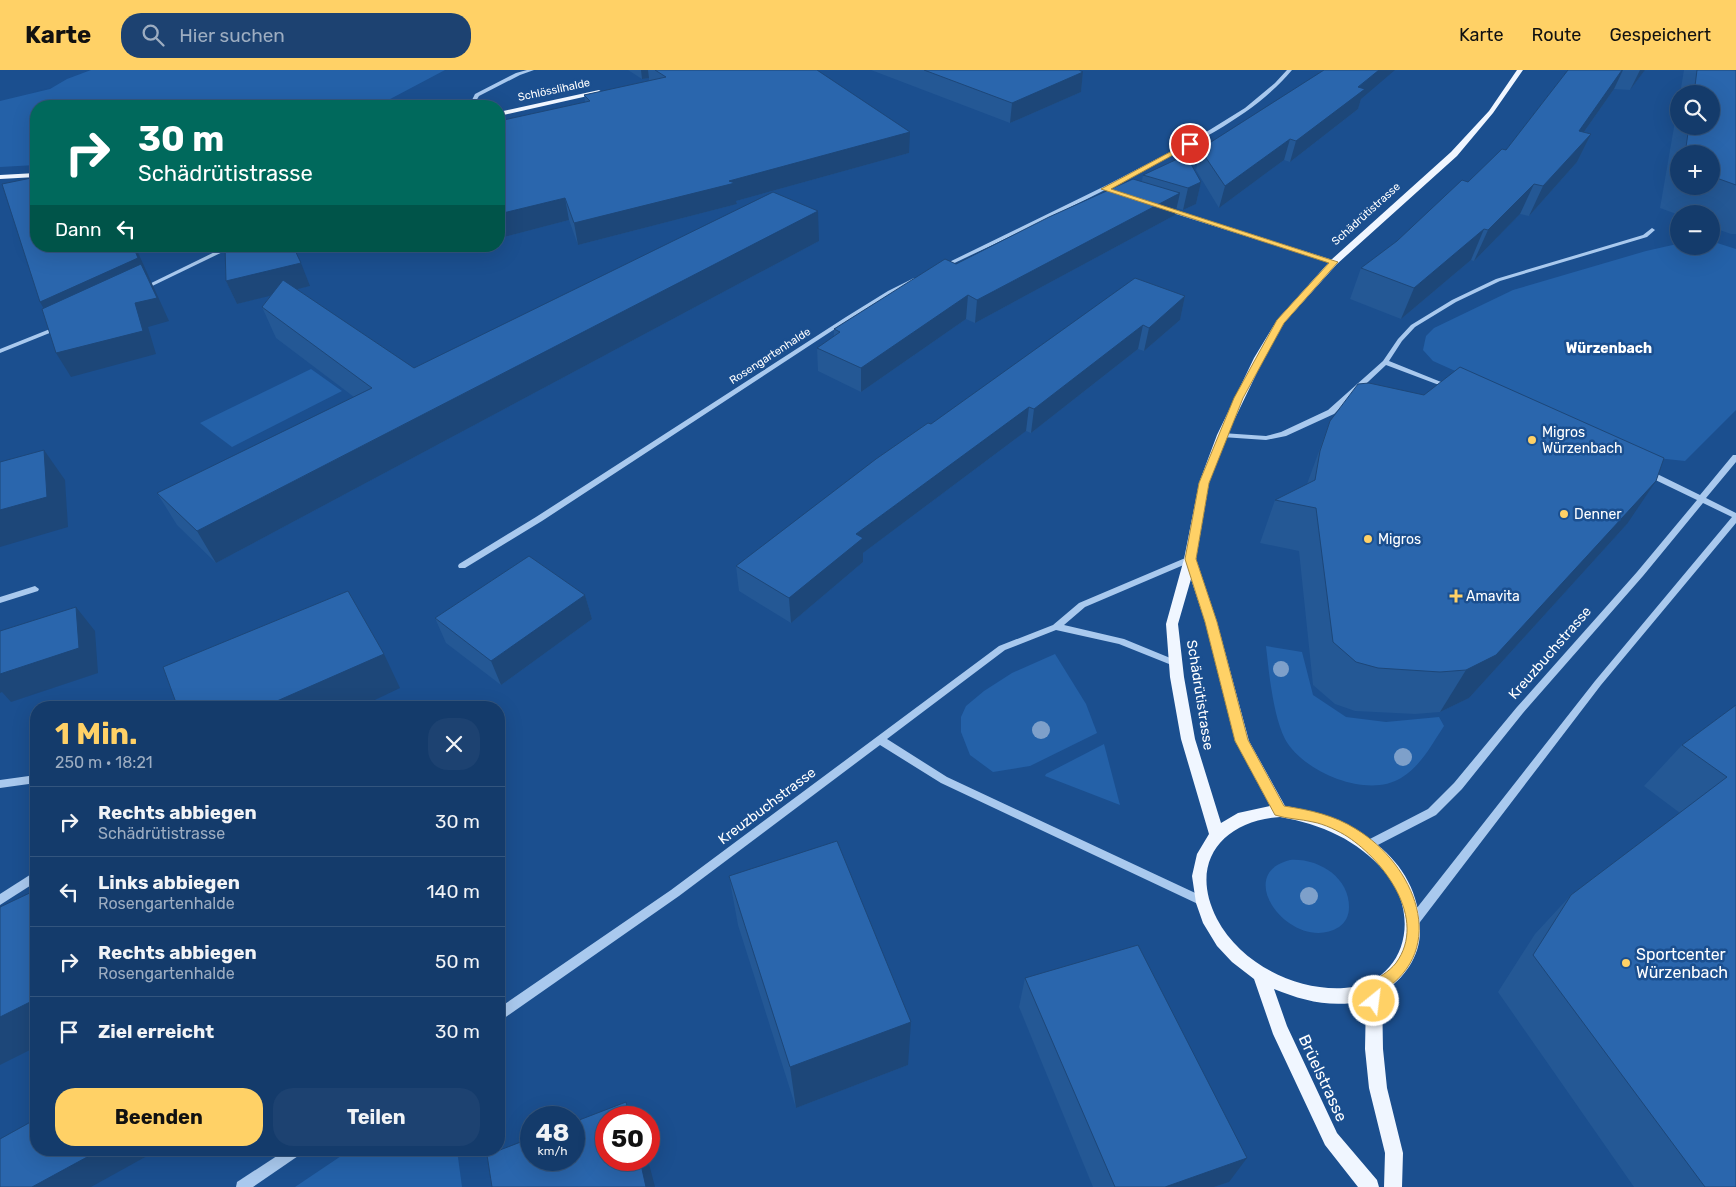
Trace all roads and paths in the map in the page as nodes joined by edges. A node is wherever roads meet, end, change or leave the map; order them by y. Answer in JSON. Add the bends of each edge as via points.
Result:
{"nodes":[{"id":1,"x":532,"y":70,"type":"edge"},
{"id":2,"x":1290,"y":70,"type":"edge"},
{"id":3,"x":1520,"y":70,"type":"edge"},
{"id":4,"x":611,"y":90,"type":"edge"},
{"id":5,"x":474,"y":100,"type":"edge"},
{"id":6,"x":505,"y":113,"type":"edge"},
{"id":7,"x":30,"y":175,"type":"edge"},
{"id":8,"x":0,"y":177,"type":"edge"},
{"id":9,"x":1105,"y":189,"type":"junction"},
{"id":10,"x":1112,"y":192,"type":"edge"},
{"id":11,"x":1162,"y":208,"type":"edge"},
{"id":12,"x":1652,"y":230,"type":"dead end"},
{"id":13,"x":219,"y":252,"type":"edge"},
{"id":14,"x":1334,"y":262,"type":"junction"},
{"id":15,"x":935,"y":270,"type":"edge"},
{"id":16,"x":926,"y":274,"type":"edge"},
{"id":17,"x":131,"y":294,"type":"edge"},
{"id":18,"x":68,"y":324,"type":"edge"},
{"id":19,"x":0,"y":351,"type":"edge"},
{"id":20,"x":1384,"y":362,"type":"junction"},
{"id":21,"x":1459,"y":390,"type":"edge"},
{"id":22,"x":1222,"y":435,"type":"junction"},
{"id":23,"x":1736,"y":457,"type":"edge"},
{"id":24,"x":1641,"y":469,"type":"edge"},
{"id":25,"x":1702,"y":499,"type":"junction"},
{"id":26,"x":1736,"y":517,"type":"edge"},
{"id":27,"x":1190,"y":559,"type":"junction"},
{"id":28,"x":462,"y":566,"type":"dead end"},
{"id":29,"x":35,"y":589,"type":"dead end"},
{"id":30,"x":0,"y":600,"type":"edge"},
{"id":31,"x":1056,"y":627,"type":"junction"},
{"id":32,"x":1177,"y":664,"type":"junction"},
{"id":33,"x":880,"y":740,"type":"junction"},
{"id":34,"x":30,"y":780,"type":"edge"},
{"id":35,"x":0,"y":784,"type":"edge"},
{"id":36,"x":1280,"y":811,"type":"junction"},
{"id":37,"x":1217,"y":835,"type":"junction"},
{"id":38,"x":1368,"y":845,"type":"junction"},
{"id":39,"x":30,"y":880,"type":"edge"},
{"id":40,"x":0,"y":900,"type":"edge"},
{"id":41,"x":1202,"y":901,"type":"junction"},
{"id":42,"x":1413,"y":922,"type":"junction"},
{"id":43,"x":1261,"y":975,"type":"junction"},
{"id":44,"x":1374,"y":988,"type":"junction"},
{"id":45,"x":505,"y":1011,"type":"edge"},
{"id":46,"x":288,"y":1156,"type":"edge"},
{"id":47,"x":242,"y":1187,"type":"edge"},
{"id":48,"x":1370,"y":1187,"type":"edge"},
{"id":49,"x":1393,"y":1187,"type":"edge"}],
"edges":[{"from":1,"to":5,"type":"street","via":[[477,95]]},
{"from":2,"to":9,"type":"street","via":[[1229,121]]},
{"from":3,"to":14,"type":"main road","name":"Schädrütistrasse","via":[[1492,112],[1454,154]]},
{"from":4,"to":6,"type":"main road","name":"Schlösslihalde"},
{"from":7,"to":8,"type":"main road"},
{"from":9,"to":10,"type":"street"},
{"from":9,"to":15,"type":"street"},
{"from":11,"to":14,"type":"street"},
{"from":12,"to":20,"type":"street","via":[[1645,236],[1498,280],[1413,326]]},
{"from":13,"to":17,"type":"street"},
{"from":14,"to":22,"type":"main road","name":"Schädrütistrasse","via":[[1280,322]]},
{"from":16,"to":28,"type":"street","name":"Rosengartenhalde","via":[[857,312],[539,520]]},
{"from":18,"to":19,"type":"street"},
{"from":20,"to":21,"type":"street"},
{"from":20,"to":22,"type":"street","via":[[1331,412],[1283,434],[1266,438]]},
{"from":22,"to":27,"type":"main road","name":"Schädrütistrasse","via":[[1204,483]]},
{"from":23,"to":25,"type":"street","name":"Kreuzbuchstrasse"},
{"from":24,"to":25,"type":"street"},
{"from":25,"to":26,"type":"street"},
{"from":25,"to":38,"type":"street","name":"Kreuzbuchstrasse","via":[[1458,786],[1432,812]]},
{"from":26,"to":42,"type":"street","via":[[1598,683]]},
{"from":27,"to":31,"type":"street","name":"Kreuzbuchstrasse","via":[[1082,605]]},
{"from":27,"to":32,"type":"main road","name":"Schädrütistrasse","via":[[1172,624]]},
{"from":27,"to":36,"type":"main road","name":"Schädrütistrasse","via":[[1211,622],[1242,741]]},
{"from":29,"to":30,"type":"street"},
{"from":31,"to":32,"type":"street","via":[[1121,641]]},
{"from":31,"to":33,"type":"street","name":"Kreuzbuchstrasse","via":[[1002,648]]},
{"from":32,"to":37,"type":"main road","name":"Schädrütistrasse","via":[[1188,739]]},
{"from":33,"to":41,"type":"street","via":[[944,780]]},
{"from":33,"to":45,"type":"street","name":"Kreuzbuchstrasse","via":[[675,893]]},
{"from":34,"to":35,"type":"street"},
{"from":36,"to":37,"type":"main road","via":[[1238,819]]},
{"from":36,"to":38,"type":"main road","via":[[1316,817],[1352,833]]},
{"from":37,"to":41,"type":"main road","via":[[1202,864]]},
{"from":38,"to":42,"type":"main road","via":[[1400,881]]},
{"from":39,"to":40,"type":"street"},
{"from":41,"to":43,"type":"main road","via":[[1208,918],[1229,948]]},
{"from":42,"to":44,"type":"main road","via":[[1412,939],[1401,968]]},
{"from":43,"to":44,"type":"main road","via":[[1294,990],[1328,996],[1360,994]]},
{"from":43,"to":48,"type":"main road","name":"Brüelstrasse","via":[[1278,1028],[1330,1139]]},
{"from":44,"to":49,"type":"main road","via":[[1375,1058],[1378,1088],[1394,1153]]},
{"from":46,"to":47,"type":"street"}]}
